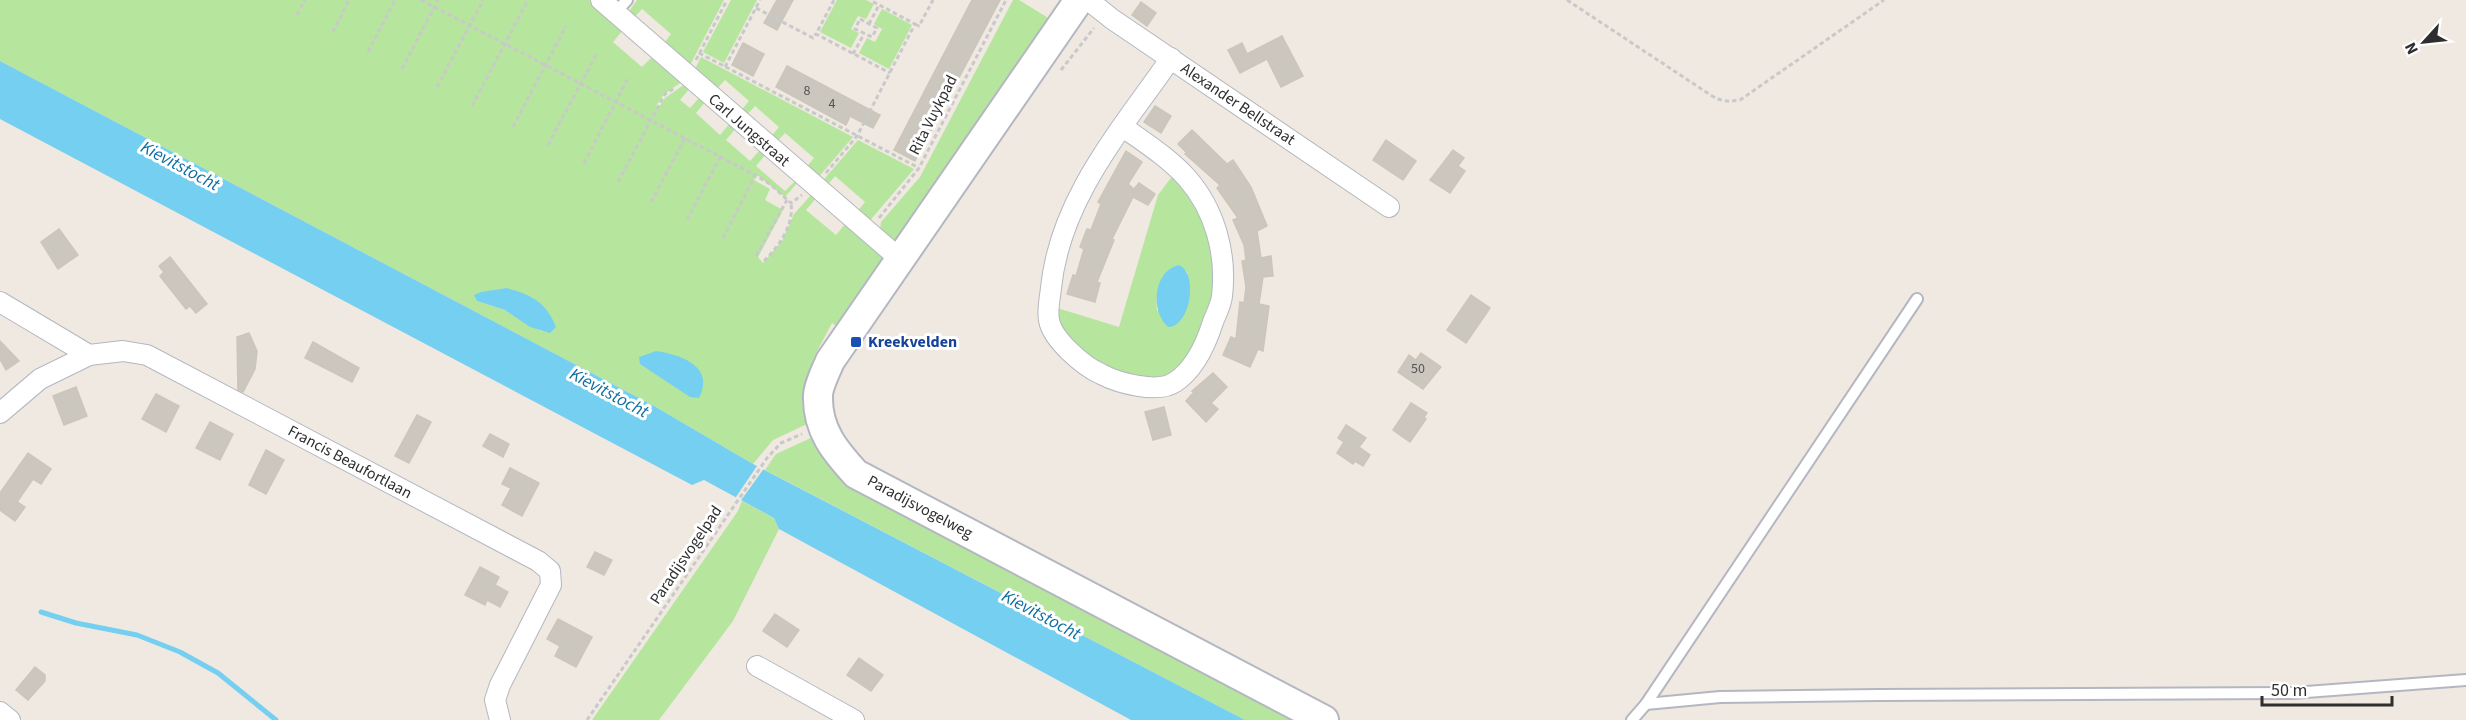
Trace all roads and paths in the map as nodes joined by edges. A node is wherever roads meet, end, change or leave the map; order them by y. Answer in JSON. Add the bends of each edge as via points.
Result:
{"nodes":[{"id":1,"x":305,"y":0,"type":"edge"},
{"id":2,"x":349,"y":0,"type":"edge"},
{"id":3,"x":395,"y":0,"type":"edge"},
{"id":4,"x":421,"y":0,"type":"edge"},
{"id":5,"x":438,"y":0,"type":"edge"},
{"id":6,"x":483,"y":0,"type":"edge"},
{"id":7,"x":528,"y":0,"type":"edge"},
{"id":8,"x":727,"y":0,"type":"edge"},
{"id":9,"x":760,"y":0,"type":"edge"},
{"id":10,"x":834,"y":0,"type":"edge"},
{"id":11,"x":870,"y":0,"type":"edge"},
{"id":12,"x":933,"y":0,"type":"edge"},
{"id":13,"x":1006,"y":0,"type":"edge"},
{"id":14,"x":1079,"y":0,"type":"edge"},
{"id":15,"x":1088,"y":0,"type":"edge"},
{"id":16,"x":1567,"y":0,"type":"edge"},
{"id":17,"x":1884,"y":0,"type":"edge"},
{"id":18,"x":614,"y":4,"type":"edge"},
{"id":19,"x":879,"y":5,"type":"junction"},
{"id":20,"x":434,"y":7,"type":"junction"},
{"id":21,"x":756,"y":8,"type":"junction"},
{"id":22,"x":297,"y":15,"type":"dead end"},
{"id":23,"x":868,"y":24,"type":"junction"},
{"id":24,"x":915,"y":24,"type":"junction"},
{"id":25,"x":470,"y":26,"type":"junction"},
{"id":26,"x":566,"y":26,"type":"dead end"},
{"id":27,"x":333,"y":32,"type":"dead end"},
{"id":28,"x":864,"y":33,"type":"junction"},
{"id":29,"x":816,"y":34,"type":"junction"},
{"id":30,"x":505,"y":44,"type":"junction"},
{"id":31,"x":368,"y":52,"type":"dead end"},
{"id":32,"x":597,"y":52,"type":"dead end"},
{"id":33,"x":699,"y":53,"type":"junction"},
{"id":34,"x":853,"y":54,"type":"junction"},
{"id":35,"x":1171,"y":58,"type":"junction"},
{"id":36,"x":546,"y":65,"type":"junction"},
{"id":37,"x":725,"y":67,"type":"junction"},
{"id":38,"x":402,"y":69,"type":"dead end"},
{"id":39,"x":890,"y":73,"type":"junction"},
{"id":40,"x":687,"y":76,"type":"junction"},
{"id":41,"x":628,"y":78,"type":"dead end"},
{"id":42,"x":580,"y":84,"type":"junction"},
{"id":43,"x":437,"y":87,"type":"dead end"},
{"id":44,"x":616,"y":102,"type":"junction"},
{"id":45,"x":472,"y":106,"type":"dead end"},
{"id":46,"x":651,"y":120,"type":"junction"},
{"id":47,"x":513,"y":127,"type":"dead end"},
{"id":48,"x":1123,"y":127,"type":"junction"},
{"id":49,"x":857,"y":136,"type":"junction"},
{"id":50,"x":685,"y":138,"type":"junction"},
{"id":51,"x":548,"y":145,"type":"dead end"},
{"id":52,"x":720,"y":157,"type":"junction"},
{"id":53,"x":584,"y":164,"type":"dead end"},
{"id":54,"x":919,"y":168,"type":"junction"},
{"id":55,"x":755,"y":175,"type":"junction"},
{"id":56,"x":618,"y":182,"type":"dead end"},
{"id":57,"x":814,"y":186,"type":"junction"},
{"id":58,"x":787,"y":199,"type":"junction"},
{"id":59,"x":651,"y":202,"type":"dead end"},
{"id":60,"x":791,"y":203,"type":"junction"},
{"id":61,"x":1389,"y":207,"type":"dead end"},
{"id":62,"x":687,"y":220,"type":"dead end"},
{"id":63,"x":868,"y":232,"type":"junction"},
{"id":64,"x":723,"y":238,"type":"dead end"},
{"id":65,"x":756,"y":256,"type":"dead end"},
{"id":66,"x":900,"y":259,"type":"junction"},
{"id":67,"x":764,"y":261,"type":"dead end"},
{"id":68,"x":1917,"y":299,"type":"dead end"},
{"id":69,"x":0,"y":302,"type":"edge"},
{"id":70,"x":89,"y":354,"type":"junction"},
{"id":71,"x":0,"y":413,"type":"edge"},
{"id":72,"x":823,"y":427,"type":"junction"},
{"id":73,"x":757,"y":666,"type":"dead end"},
{"id":74,"x":2466,"y":680,"type":"edge"},
{"id":75,"x":1646,"y":704,"type":"junction"},
{"id":76,"x":0,"y":712,"type":"edge"},
{"id":77,"x":10,"y":720,"type":"edge"},
{"id":78,"x":500,"y":720,"type":"edge"},
{"id":79,"x":587,"y":720,"type":"edge"},
{"id":80,"x":854,"y":720,"type":"edge"},
{"id":81,"x":1324,"y":720,"type":"edge"},
{"id":82,"x":1632,"y":720,"type":"edge"}],
"edges":[{"from":1,"to":22,"type":"path"},
{"from":2,"to":27,"type":"path"},
{"from":3,"to":31,"type":"path"},
{"from":4,"to":20,"type":"path"},
{"from":5,"to":20,"type":"path"},
{"from":6,"to":25,"type":"path"},
{"from":7,"to":30,"type":"path"},
{"from":8,"to":33,"type":"path"},
{"from":9,"to":21,"type":"path"},
{"from":10,"to":29,"type":"path"},
{"from":11,"to":19,"type":"path"},
{"from":12,"to":24,"type":"path","via":[[919,26]]},
{"from":13,"to":54,"type":"path","name":"Rita Vuykpad"},
{"from":14,"to":66,"type":"street","name":"Paradijsvogelweg"},
{"from":15,"to":35,"type":"street","name":"Alexander Bellstraat"},
{"from":16,"to":17,"type":"path","via":[[1712,96],[1730,102],[1740,99]]},
{"from":18,"to":40,"type":"street","name":"Carl Jungstraat"},
{"from":19,"to":23,"type":"path"},
{"from":19,"to":24,"type":"path"},
{"from":20,"to":25,"type":"path"},
{"from":20,"to":38,"type":"path"},
{"from":21,"to":29,"type":"path","via":[[813,38]]},
{"from":21,"to":37,"type":"path"},
{"from":23,"to":28,"type":"path","via":[[877,28],[872,37]]},
{"from":23,"to":28,"type":"path","via":[[860,19],[855,29]]},
{"from":24,"to":39,"type":"path"},
{"from":25,"to":30,"type":"path"},
{"from":25,"to":43,"type":"path"},
{"from":26,"to":36,"type":"path"},
{"from":28,"to":34,"type":"path"},
{"from":29,"to":34,"type":"path"},
{"from":30,"to":36,"type":"path"},
{"from":30,"to":45,"type":"path"},
{"from":32,"to":42,"type":"path"},
{"from":33,"to":37,"type":"path","name":"Carl Jungstraat"},
{"from":33,"to":40,"type":"path"},
{"from":34,"to":39,"type":"path"},
{"from":35,"to":48,"type":"street"},
{"from":35,"to":61,"type":"street","name":"Alexander Bellstraat"},
{"from":36,"to":42,"type":"path"},
{"from":36,"to":47,"type":"path"},
{"from":37,"to":49,"type":"path","name":"Carl Jungstraat"},
{"from":39,"to":49,"type":"path"},
{"from":40,"to":46,"type":"path","via":[[665,94]]},
{"from":40,"to":57,"type":"street","name":"Carl Jungstraat"},
{"from":41,"to":44,"type":"path"},
{"from":42,"to":44,"type":"path"},
{"from":42,"to":51,"type":"path"},
{"from":44,"to":46,"type":"path"},
{"from":44,"to":53,"type":"path"},
{"from":46,"to":50,"type":"path"},
{"from":46,"to":56,"type":"path"},
{"from":48,"to":48,"type":"street","via":[[1096,162],[1069,216],[1053,266],[1049,320],[1055,337],[1100,374],[1159,389],[1174,383],[1191,367],[1206,343],[1222,298],[1221,249],[1211,214],[1187,178]]},
{"from":49,"to":54,"type":"path","name":"Carl Jungstraat"},
{"from":49,"to":57,"type":"path"},
{"from":50,"to":52,"type":"path"},
{"from":50,"to":59,"type":"path"},
{"from":52,"to":55,"type":"path"},
{"from":52,"to":62,"type":"path"},
{"from":54,"to":63,"type":"path","name":"Rita Vuykpad"},
{"from":55,"to":58,"type":"path"},
{"from":55,"to":64,"type":"path"},
{"from":57,"to":60,"type":"path"},
{"from":57,"to":63,"type":"street","name":"Carl Jungstraat"},
{"from":58,"to":60,"type":"path"},
{"from":58,"to":65,"type":"path"},
{"from":60,"to":67,"type":"path","via":[[792,212],[782,239]]},
{"from":63,"to":66,"type":"street","name":"Carl Jungstraat"},
{"from":66,"to":72,"type":"street","name":"Paradijsvogelweg","via":[[830,361],[817,395]]},
{"from":68,"to":75,"type":"lane"},
{"from":69,"to":70,"type":"street"},
{"from":70,"to":71,"type":"street","via":[[40,380]]},
{"from":70,"to":78,"type":"street","name":"Francis Beaufortlaan","via":[[123,351],[147,355],[538,561],[550,571],[551,585],[495,700]]},
{"from":72,"to":79,"type":"path","name":"Paradijsvogelpad","via":[[781,443],[767,458]]},
{"from":72,"to":81,"type":"street","name":"Paradijsvogelweg","via":[[832,449],[856,474]]},
{"from":73,"to":80,"type":"street"},
{"from":74,"to":75,"type":"lane","via":[[2293,693],[1720,697]]},
{"from":75,"to":82,"type":"lane"},
{"from":76,"to":77,"type":"street"}]}
